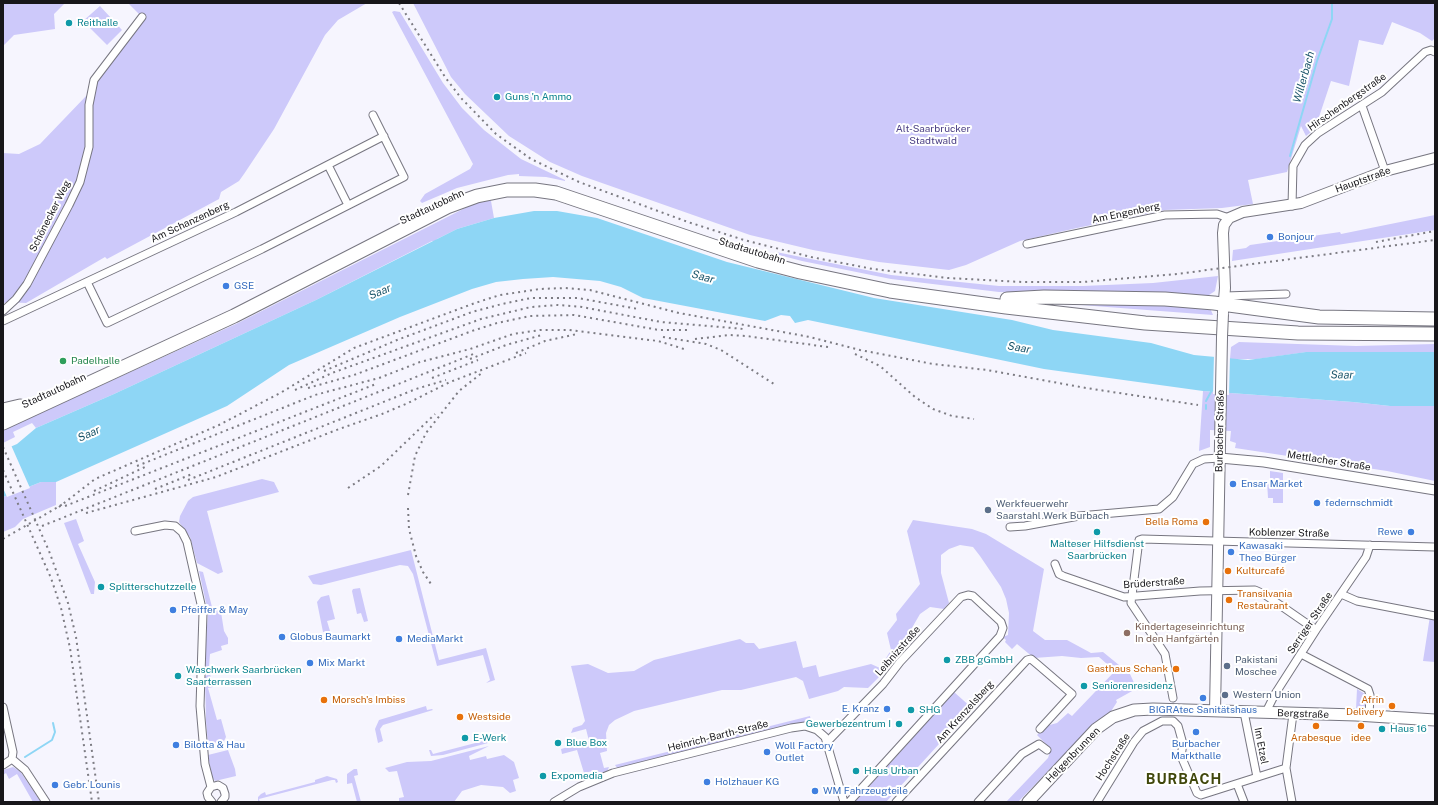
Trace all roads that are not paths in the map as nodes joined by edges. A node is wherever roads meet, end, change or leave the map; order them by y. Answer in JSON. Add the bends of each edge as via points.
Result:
{"nodes":[{"id":1,"x":142,"y":17,"type":"dead end"},
{"id":2,"x":1433,"y":51,"type":"edge"},
{"id":3,"x":1362,"y":106,"type":"junction"},
{"id":4,"x":373,"y":115,"type":"dead end"},
{"id":5,"x":384,"y":136,"type":"junction"},
{"id":6,"x":1435,"y":158,"type":"edge"},
{"id":7,"x":328,"y":165,"type":"junction"},
{"id":8,"x":1384,"y":172,"type":"junction"},
{"id":9,"x":348,"y":205,"type":"junction"},
{"id":10,"x":1292,"y":206,"type":"junction"},
{"id":11,"x":1229,"y":218,"type":"junction"},
{"id":12,"x":1027,"y":244,"type":"dead end"},
{"id":13,"x":87,"y":282,"type":"junction"},
{"id":14,"x":1286,"y":294,"type":"dead end"},
{"id":15,"x":1007,"y":303,"type":"junction"},
{"id":16,"x":1224,"y":305,"type":"junction"},
{"id":17,"x":3,"y":311,"type":"edge"},
{"id":18,"x":1435,"y":319,"type":"edge"},
{"id":19,"x":3,"y":321,"type":"edge"},
{"id":20,"x":1435,"y":326,"type":"edge"},
{"id":21,"x":1222,"y":337,"type":"junction"},
{"id":22,"x":1432,"y":339,"type":"edge"},
{"id":23,"x":20,"y":406,"type":"junction"},
{"id":24,"x":3,"y":410,"type":"edge"},
{"id":25,"x":3,"y":414,"type":"edge"},
{"id":26,"x":3,"y":423,"type":"edge"},
{"id":27,"x":1220,"y":458,"type":"junction"},
{"id":28,"x":1435,"y":490,"type":"edge"},
{"id":29,"x":1010,"y":527,"type":"dead end"},
{"id":30,"x":135,"y":531,"type":"dead end"},
{"id":31,"x":1218,"y":541,"type":"junction"},
{"id":32,"x":1370,"y":545,"type":"junction"},
{"id":33,"x":1435,"y":547,"type":"edge"},
{"id":34,"x":1055,"y":564,"type":"dead end"},
{"id":35,"x":1217,"y":590,"type":"junction"},
{"id":36,"x":1341,"y":594,"type":"junction"},
{"id":37,"x":1132,"y":596,"type":"junction"},
{"id":38,"x":1435,"y":616,"type":"edge"},
{"id":39,"x":1316,"y":630,"type":"junction"},
{"id":40,"x":1301,"y":654,"type":"junction"},
{"id":41,"x":1173,"y":698,"type":"dead end"},
{"id":42,"x":3,"y":707,"type":"edge"},
{"id":43,"x":1170,"y":709,"type":"joint"},
{"id":44,"x":1215,"y":711,"type":"junction"},
{"id":45,"x":1244,"y":712,"type":"junction"},
{"id":46,"x":1266,"y":712,"type":"junction"},
{"id":47,"x":1292,"y":714,"type":"junction"},
{"id":48,"x":1369,"y":716,"type":"junction"},
{"id":49,"x":1435,"y":720,"type":"edge"},
{"id":50,"x":1040,"y":729,"type":"dead end"},
{"id":51,"x":827,"y":742,"type":"junction"},
{"id":52,"x":1047,"y":750,"type":"dead end"},
{"id":53,"x":12,"y":759,"type":"junction"},
{"id":54,"x":3,"y":765,"type":"edge"},
{"id":55,"x":1286,"y":768,"type":"junction"},
{"id":56,"x":1258,"y":777,"type":"junction"},
{"id":57,"x":1237,"y":784,"type":"junction"},
{"id":58,"x":211,"y":786,"type":"junction"},
{"id":59,"x":46,"y":802,"type":"edge"},
{"id":60,"x":212,"y":802,"type":"edge"},
{"id":61,"x":221,"y":802,"type":"edge"},
{"id":62,"x":554,"y":802,"type":"edge"},
{"id":63,"x":844,"y":802,"type":"edge"},
{"id":64,"x":849,"y":802,"type":"edge"},
{"id":65,"x":896,"y":802,"type":"edge"},
{"id":66,"x":978,"y":802,"type":"edge"},
{"id":67,"x":1028,"y":802,"type":"edge"},
{"id":68,"x":1097,"y":802,"type":"edge"},
{"id":69,"x":1244,"y":802,"type":"edge"},
{"id":70,"x":1292,"y":802,"type":"edge"}],
"edges":[{"from":1,"to":17,"type":"street","name":"Schönecker Weg","via":[[94,80],[89,104],[88,147],[80,182],[27,284]]},
{"from":2,"to":3,"type":"street","name":"Hirschenbergstraße","via":[[1425,52],[1382,92]]},
{"from":3,"to":8,"type":"street"},
{"from":3,"to":10,"type":"street","name":"Hirschenbergstraße","via":[[1318,133],[1301,149],[1293,166]]},
{"from":4,"to":5,"type":"street"},
{"from":5,"to":7,"type":"street","name":"Am Schanzenberg"},
{"from":5,"to":9,"type":"street","via":[[404,177]]},
{"from":6,"to":8,"type":"main road","name":"Hauptstraße"},
{"from":7,"to":9,"type":"street"},
{"from":7,"to":13,"type":"street","name":"Am Schanzenberg","via":[[236,212]]},
{"from":8,"to":10,"type":"main road","name":"Hauptstraße"},
{"from":9,"to":13,"type":"street","via":[[107,323]]},
{"from":10,"to":11,"type":"main road","via":[[1243,212]]},
{"from":11,"to":12,"type":"street","name":"Am Engenberg","via":[[1217,214],[1166,215]]},
{"from":11,"to":16,"type":"main road","name":"Burbacher Straße","via":[[1224,224],[1223,233]]},
{"from":13,"to":19,"type":"street","name":"Am Schanzenberg"},
{"from":14,"to":16,"type":"street"},
{"from":15,"to":16,"type":"highway","via":[[1044,297],[1199,301]]},
{"from":15,"to":20,"type":"highway","via":[[1238,322]]},
{"from":15,"to":21,"type":"highway","via":[[1055,319],[1119,328]]},
{"from":15,"to":22,"type":"highway","via":[[1138,322],[1238,330]]},
{"from":15,"to":23,"type":"highway","name":"Stadtautobahn","via":[[801,265],[718,241],[580,191],[546,184],[506,183],[474,188],[444,199],[258,294]]},
{"from":15,"to":26,"type":"highway","name":"Stadtautobahn","via":[[890,290],[800,272],[716,248],[571,196],[545,191],[507,190],[476,196],[447,207],[234,316]]},
{"from":16,"to":18,"type":"highway","via":[[1320,317]]},
{"from":16,"to":21,"type":"main road","name":"Burbacher Straße","bridge":true},
{"from":21,"to":22,"type":"highway","via":[[1356,342]]},
{"from":21,"to":27,"type":"main road","name":"Burbacher Straße"},
{"from":23,"to":24,"type":"highway"},
{"from":23,"to":25,"type":"highway","name":"Stadtautobahn"},
{"from":27,"to":28,"type":"street","name":"Mettlacher Straße","via":[[1264,462]]},
{"from":27,"to":29,"type":"street","via":[[1204,459],[1194,464],[1173,497],[1159,509],[1079,516]]},
{"from":27,"to":31,"type":"main road","name":"Burbacher Straße"},
{"from":30,"to":58,"type":"street","via":[[160,525],[175,526],[187,542],[203,613],[200,706],[205,764]]},
{"from":31,"to":32,"type":"street","name":"Koblenzer Straße"},
{"from":31,"to":35,"type":"main road","name":"Burbacher Straße"},
{"from":31,"to":37,"type":"street","name":"Koblenzer Straße","via":[[1139,540]]},
{"from":32,"to":33,"type":"street","name":"Koblenzer Straße"},
{"from":32,"to":36,"type":"street","name":"Serriger Straße","via":[[1366,557]]},
{"from":34,"to":37,"type":"street","name":"Brüderstraße","via":[[1059,574],[1063,576],[1118,596]]},
{"from":35,"to":37,"type":"street","name":"Brüderstraße"},
{"from":35,"to":39,"type":"street","name":"Brüderstraße","via":[[1260,592]]},
{"from":35,"to":44,"type":"main road","name":"Burbacher Straße"},
{"from":36,"to":38,"type":"street","via":[[1357,601]]},
{"from":36,"to":39,"type":"street","name":"Serriger Straße"},
{"from":37,"to":41,"type":"street","via":[[1133,607],[1165,654]]},
{"from":39,"to":40,"type":"street","name":"Serriger Straße"},
{"from":40,"to":46,"type":"street","name":"Serriger Straße"},
{"from":40,"to":48,"type":"street","via":[[1368,689]]},
{"from":42,"to":53,"type":"street","via":[[13,752]]},
{"from":43,"to":44,"type":"main road","name":"Bergstraße"},
{"from":43,"to":67,"type":"main road","name":"Helgenbrunnen","via":[[1134,710],[1109,720],[1096,729]]},
{"from":44,"to":45,"type":"main road","name":"Bergstraße"},
{"from":45,"to":46,"type":"main road","name":"Bergstraße"},
{"from":45,"to":56,"type":"street","name":"Im Etzel"},
{"from":46,"to":47,"type":"main road","name":"Bergstraße"},
{"from":47,"to":48,"type":"main road","name":"Bergstraße"},
{"from":47,"to":55,"type":"street"},
{"from":48,"to":49,"type":"main road","name":"Bergstraße"},
{"from":50,"to":65,"type":"street","name":"Am Krenzelsberg","via":[[1072,694],[1037,664],[1027,660]]},
{"from":51,"to":62,"type":"street","name":"Heinrich-Barth-Straße","via":[[817,730],[798,726],[613,773],[579,787]]},
{"from":51,"to":63,"type":"street","name":"Heinrich-Barth-Straße"},
{"from":51,"to":64,"type":"street","name":"Leibnizstraße","via":[[883,684],[958,599],[964,595],[973,596],[1001,622],[1002,634]]},
{"from":52,"to":66,"type":"street","via":[[1039,744],[1022,754]]},
{"from":53,"to":54,"type":"street"},
{"from":53,"to":59,"type":"street","via":[[25,770]]},
{"from":55,"to":56,"type":"street","name":"Im Etzel"},
{"from":55,"to":70,"type":"street"},
{"from":56,"to":57,"type":"street"},
{"from":57,"to":68,"type":"street","name":"Hochstraße","via":[[1201,795],[1197,793],[1181,756],[1182,739],[1178,726],[1173,721],[1162,721],[1143,731]]},
{"from":57,"to":69,"type":"street"},
{"from":58,"to":60,"type":"street","via":[[207,793]]},
{"from":58,"to":61,"type":"street","via":[[218,785],[225,790],[225,797]]}]}
